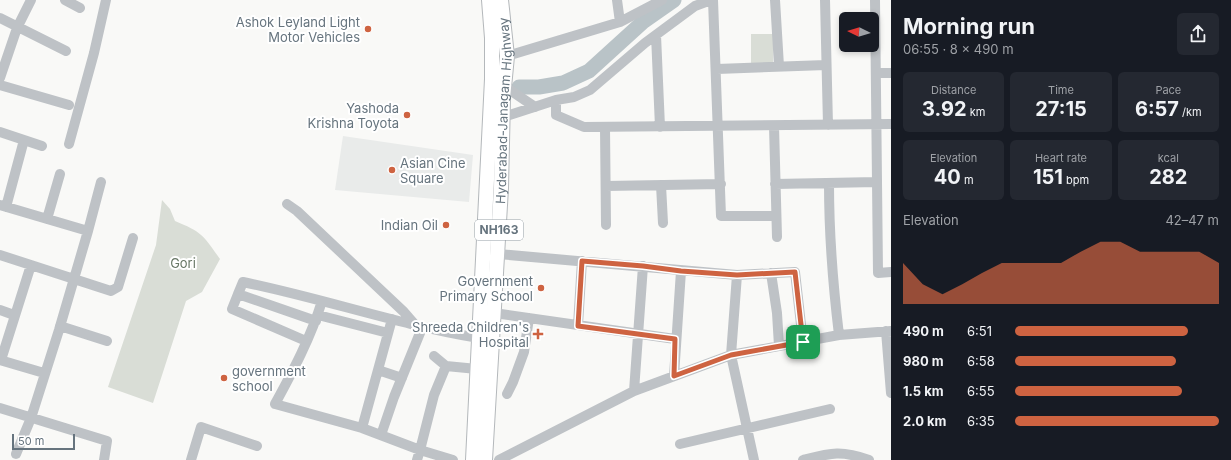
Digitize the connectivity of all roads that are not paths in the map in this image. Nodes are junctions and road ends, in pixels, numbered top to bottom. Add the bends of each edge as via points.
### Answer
1 (31, 0) edge
2 (65, 0) edge
3 (106, 0) edge
4 (488, 0) edge
5 (501, 0) edge
6 (618, 0) edge
7 (662, 0) edge
8 (712, 0) edge
9 (775, 0) edge
10 (825, 0) edge
11 (875, 0) edge
12 (80, 8) dead end
13 (0, 18) edge
14 (620, 22) junction
15 (17, 28) junction
16 (656, 35) junction
17 (66, 51) dead end
18 (507, 56) junction
19 (826, 65) junction
20 (779, 66) junction
21 (717, 69) junction
22 (876, 73) junction
23 (891, 73) edge
24 (0, 78) edge
25 (0, 85) edge
26 (504, 86) junction
27 (556, 100) junction
28 (69, 105) dead end
29 (535, 107) junction
30 (503, 118) junction
31 (877, 124) junction
32 (891, 124) edge
33 (828, 125) junction
34 (774, 126) junction
35 (660, 127) junction
36 (719, 127) junction
37 (605, 128) junction
38 (0, 132) edge
39 (24, 140) junction
40 (69, 144) dead end
41 (42, 146) dead end
42 (60, 174) dead end
43 (101, 182) dead end
44 (877, 182) junction
45 (720, 184) junction
46 (775, 184) junction
47 (829, 184) junction
48 (661, 185) junction
49 (606, 186) junction
50 (287, 204) dead end
51 (3, 206) edge
52 (776, 216) junction
53 (47, 219) junction
54 (663, 223) dead end
55 (606, 225) dead end
56 (88, 231) junction
57 (777, 237) dead end
58 (133, 238) dead end
59 (498, 254) junction
60 (0, 255) edge
61 (582, 261) junction
62 (32, 265) junction
63 (643, 266) junction
64 (681, 271) junction
65 (891, 272) edge
66 (771, 273) junction
67 (737, 275) junction
68 (74, 279) junction
69 (238, 294) junction
70 (322, 301) junction
71 (0, 310) edge
72 (494, 313) junction
73 (14, 315) junction
74 (523, 316) junction
75 (317, 318) junction
76 (392, 319) junction
77 (60, 326) junction
78 (578, 326) junction
79 (419, 327) junction
80 (889, 331) edge
81 (388, 333) junction
82 (638, 334) junction
83 (839, 335) junction
84 (479, 338) junction
85 (675, 339) junction
86 (107, 341) dead end
87 (306, 341) junction
88 (803, 342) junction
89 (779, 346) junction
90 (731, 355) junction
91 (434, 356) dead end
92 (0, 360) edge
93 (446, 366) junction
94 (477, 369) junction
95 (378, 370) junction
96 (44, 372) junction
97 (674, 376) junction
98 (402, 378) junction
99 (634, 391) junction
100 (891, 393) edge
101 (506, 394) dead end
102 (0, 408) edge
103 (830, 409) dead end
104 (31, 418) junction
105 (362, 428) junction
106 (747, 428) junction
107 (382, 435) junction
108 (680, 444) dead end
109 (257, 446) dead end
110 (16, 454) dead end
111 (418, 455) edge
112 (106, 460) edge
113 (191, 460) edge
114 (454, 460) edge
115 (473, 460) edge
116 (485, 460) edge
117 (499, 460) edge
118 (754, 460) edge
119 (803, 460) edge
120 (869, 460) edge

1 - 15 street
2 - 12 street
3 - 40 street
4 - 84 highway, Hyderabad-Janagam Highway / NH163 via 492,38 492,79
5 - 18 highway, Hyderabad-Janagam Highway / NH163
6 - 14 street
7 - 14 street
8 - 16 street via 695,6
8 - 21 street
9 - 20 street
10 - 19 street
11 - 22 street
13 - 15 street
14 - 18 street
15 - 17 street
15 - 24 street
16 - 27 street via 590,90 574,97
16 - 35 street
18 - 26 highway, Hyderabad-Janagam Highway / NH163
19 - 20 street
19 - 33 street
20 - 21 street
21 - 36 street
22 - 23 street
22 - 31 street
25 - 28 street
26 - 29 street
26 - 30 highway, Hyderabad-Janagam Highway / NH163
27 - 29 street
27 - 37 street via 556,115 581,126
29 - 30 street
30 - 59 highway, Hyderabad-Janagam Highway / NH163
31 - 32 street
31 - 33 street
31 - 44 street
33 - 34 street
34 - 36 street
34 - 46 street
35 - 36 street
35 - 37 street
36 - 45 street
37 - 49 street
38 - 39 street
39 - 41 street
39 - 51 street
42 - 53 street
43 - 56 street
44 - 47 street
44 - 65 street via 878,273
45 - 48 street
45 - 52 street via 721,216
46 - 47 street
46 - 52 street
47 - 83 street via 830,249
48 - 49 street
48 - 54 street
49 - 55 street
50 - 79 street
51 - 53 street
52 - 57 street
53 - 56 street
56 - 68 street
58 - 68 street via 115,290
59 - 61 street via 530,259
59 - 72 highway, Hyderabad-Janagam Highway / NH163
60 - 62 street
61 - 63 street
61 - 78 street
62 - 68 street
62 - 73 street
63 - 64 street
63 - 82 street
64 - 67 street
64 - 85 street
66 - 67 street
66 - 88 street via 795,272
66 - 89 street
67 - 90 street
68 - 77 street
69 - 70 street via 243,282
69 - 75 street
69 - 87 street via 232,309
70 - 75 street
70 - 76 street
71 - 73 street
72 - 74 street
72 - 116 highway, Hyderabad-Janagam Highway / NH163
73 - 92 street
74 - 78 street
74 - 101 street via 524,352
75 - 81 street
75 - 87 street
76 - 79 street
76 - 81 street
77 - 86 street
77 - 96 street
78 - 82 street
79 - 84 street
79 - 98 street
80 - 83 street
80 - 100 street
81 - 95 street
82 - 85 street
82 - 99 street
83 - 88 street
84 - 94 highway, Hyderabad-Janagam Highway / NH163
85 - 97 street
87 - 105 street via 275,404
88 - 89 street
89 - 90 street
90 - 97 street
90 - 106 street
91 - 93 street
92 - 96 street
93 - 94 street
93 - 111 street via 434,395
94 - 115 highway, Hyderabad-Janagam Highway / NH163
95 - 98 street
95 - 105 street
96 - 104 street
97 - 99 street
98 - 107 street
99 - 117 street
102 - 104 street
103 - 106 street
104 - 110 street
104 - 112 street via 108,441
105 - 107 street
106 - 108 street
106 - 118 street
107 - 111 street
109 - 113 street via 201,426
111 - 114 street
119 - 120 street via 834,453 852,454

